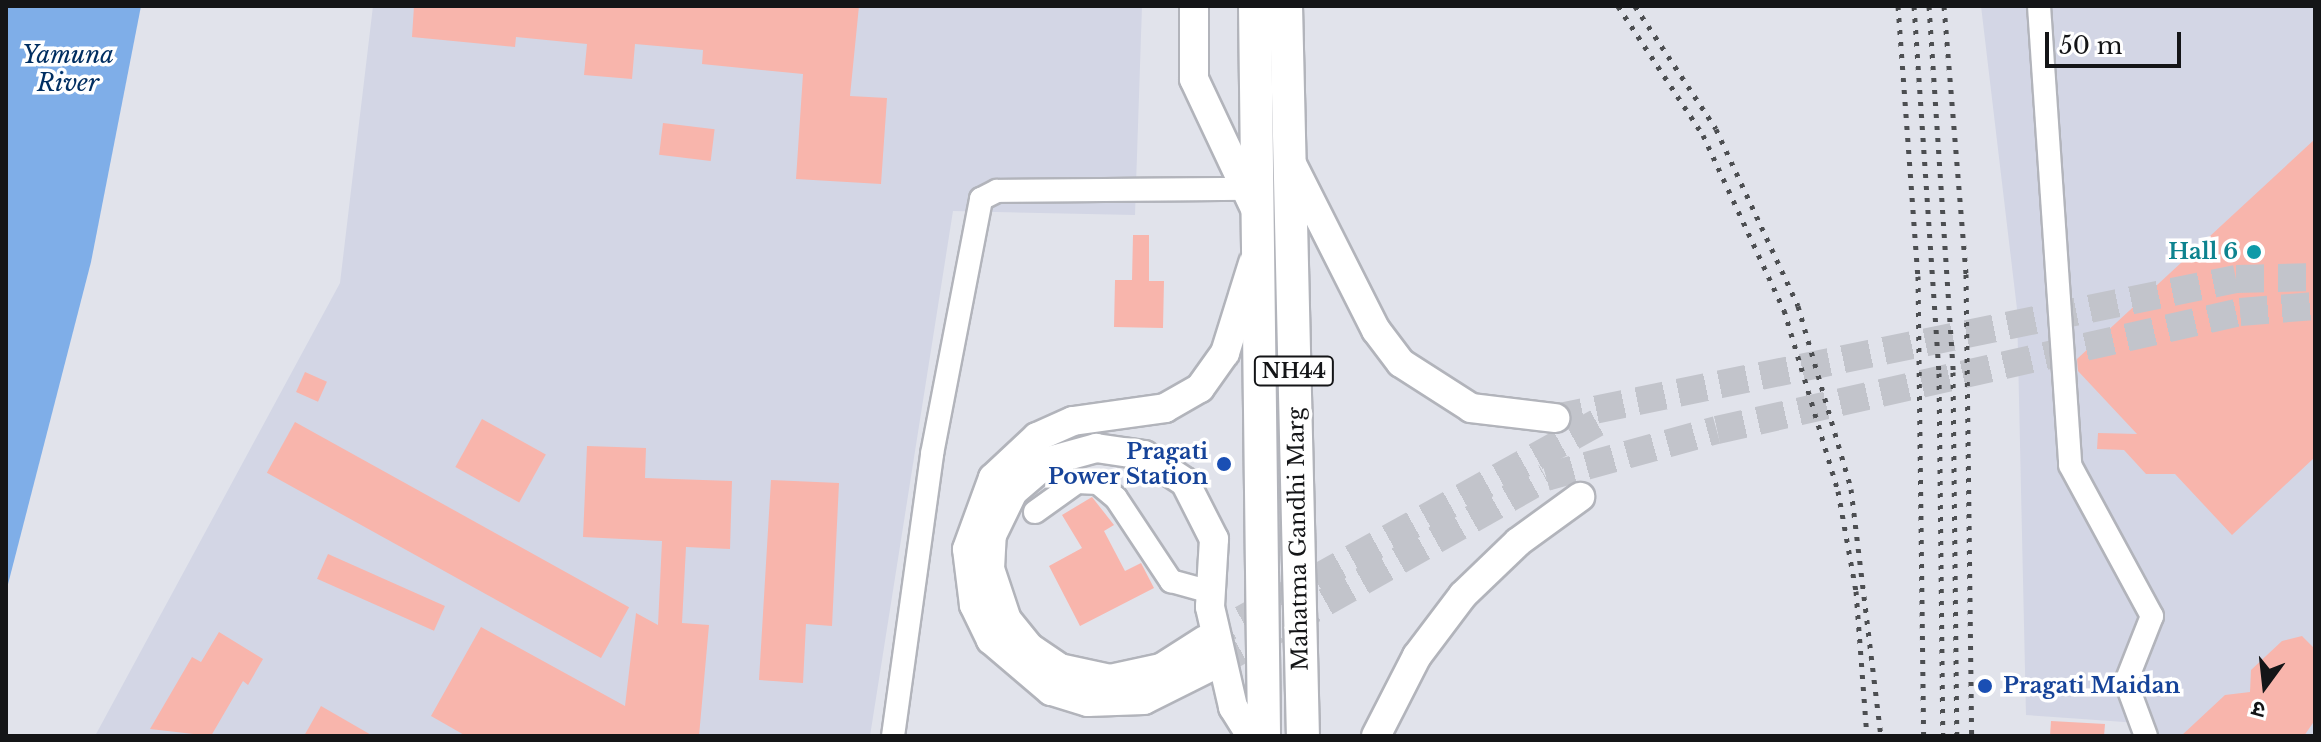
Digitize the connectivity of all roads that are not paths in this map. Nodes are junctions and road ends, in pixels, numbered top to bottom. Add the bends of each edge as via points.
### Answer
1 (1194, 6) edge
2 (1255, 6) edge
3 (1286, 6) edge
4 (2039, 6) edge
5 (1290, 160) junction
6 (1252, 217) junction
7 (1555, 418) tunnel mouth
8 (1580, 497) dead end
9 (1035, 512) dead end
10 (1211, 592) junction
11 (2143, 730) edge
12 (893, 736) edge
13 (1251, 736) edge
14 (1264, 736) edge
15 (1303, 736) edge
16 (1376, 736) edge

1 - 6 main road via 1194,79
2 - 6 highway, Mahatma Gandhi Marg
3 - 5 highway, Mahatma Gandhi Marg / NH44
4 - 11 lane via 2070,465 2152,616 2126,682
5 - 7 main road via 1363,306 1401,363 1471,408
5 - 15 highway, Mahatma Gandhi Marg / NH44
6 - 10 main road via 1211,378 1165,408 1073,421 1020,449 983,495 967,549 974,605 991,640 1051,691 1088,702 1144,700 1210,652 1128,678 1093,677 1052,663 1017,635 999,604 990,551 997,520 1023,480 1064,454 1112,448 1144,455 1179,477 1204,509 1214,539
6 - 12 lane via 997,191 981,199 932,454
6 - 14 highway, Mahatma Gandhi Marg / NH44
8 - 16 main road via 1463,595 1417,656
9 - 10 lane via 1077,482 1098,483 1116,498 1171,581
10 - 13 main road via 1233,707

